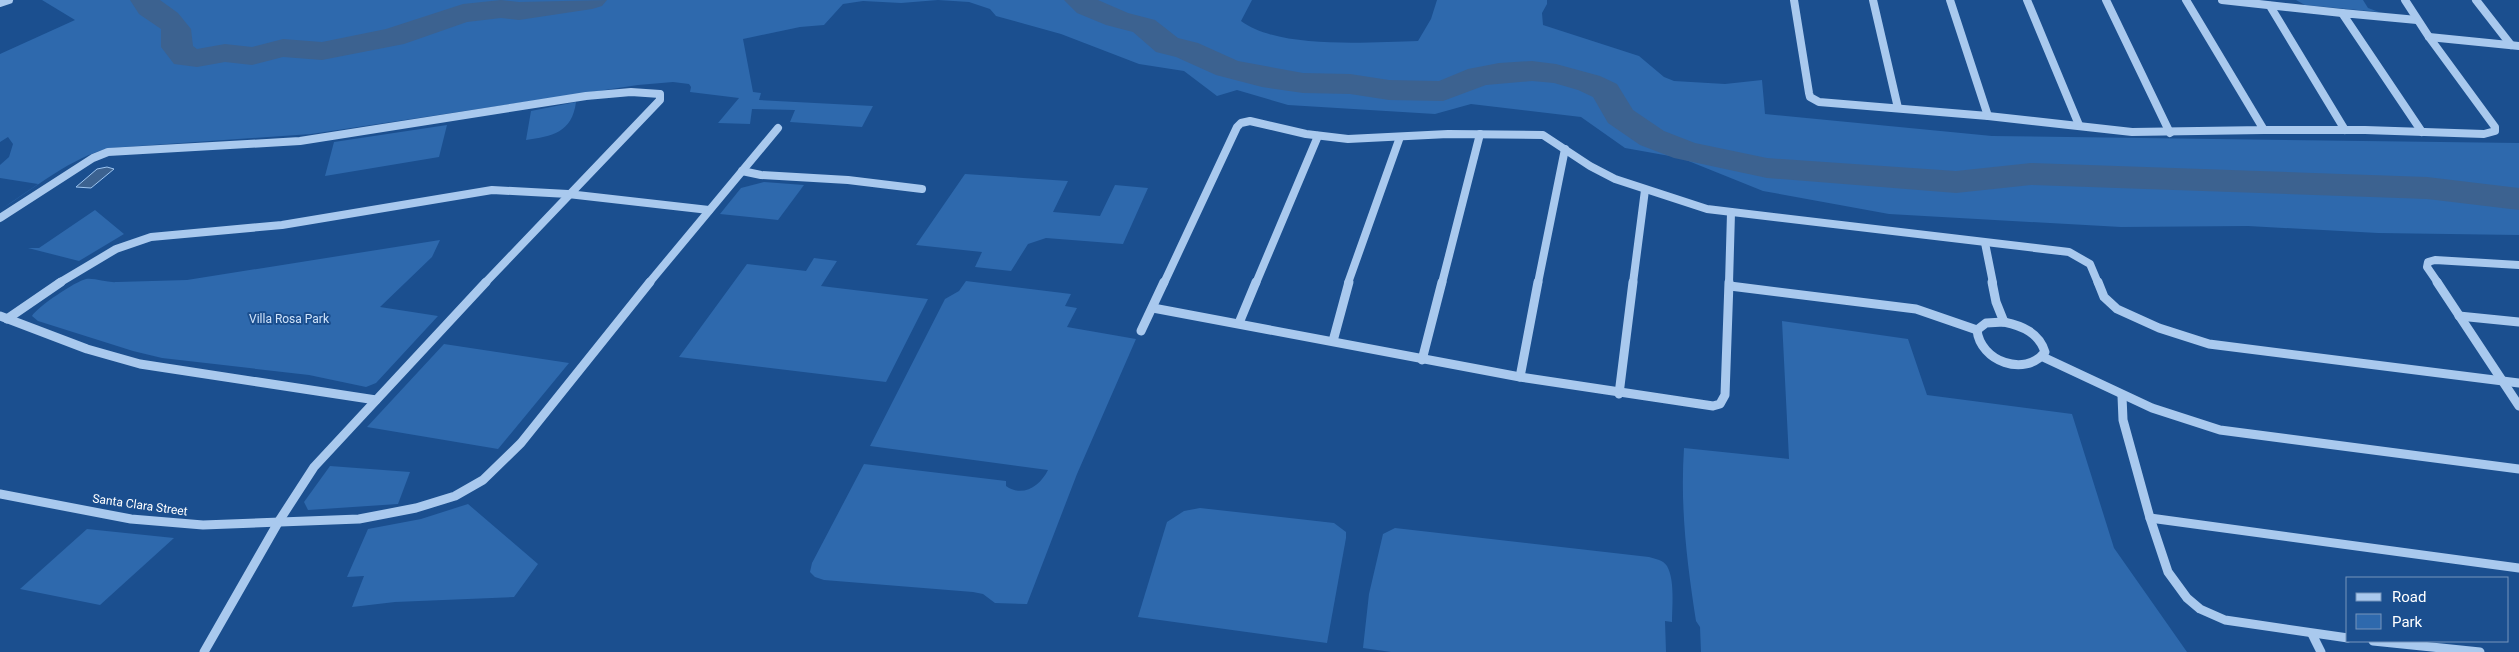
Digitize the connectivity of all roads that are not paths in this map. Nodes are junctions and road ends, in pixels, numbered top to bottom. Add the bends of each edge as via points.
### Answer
1 (8, 0) edge
2 (1794, 0) edge
3 (1873, 0) edge
4 (1950, 0) edge
5 (2027, 0) edge
6 (2106, 0) edge
7 (2186, 0) edge
8 (2222, 0) edge
9 (2405, 0) edge
10 (2476, 0) edge
11 (0, 3) edge
12 (2270, 6) junction
13 (2342, 13) junction
14 (2418, 20) junction
15 (2429, 37) junction
16 (2511, 45) junction
17 (2519, 46) edge
18 (1898, 108) junction
19 (1988, 116) junction
20 (2079, 125) junction
21 (778, 128) dead end
22 (2264, 130) junction
23 (2345, 130) junction
24 (2422, 132) junction
25 (2170, 133) junction
26 (1480, 134) junction
27 (1318, 136) junction
28 (1400, 137) junction
29 (1565, 149) junction
30 (742, 171) junction
31 (922, 189) dead end
32 (1645, 190) junction
33 (568, 194) junction
34 (709, 210) junction
35 (1731, 213) junction
36 (0, 218) edge
37 (1985, 243) junction
38 (2519, 265) edge
39 (1730, 286) junction
40 (1153, 308) junction
41 (2459, 316) junction
42 (4, 317) edge
43 (2004, 322) junction
44 (2519, 322) edge
45 (1239, 323) junction
46 (1977, 330) junction
47 (1141, 331) dead end
48 (1333, 342) junction
49 (2043, 357) junction
50 (1422, 360) junction
51 (1520, 377) junction
52 (2502, 381) junction
53 (2519, 383) edge
54 (1619, 394) junction
55 (2122, 396) junction
56 (376, 400) junction
57 (2519, 406) edge
58 (2519, 469) edge
59 (0, 494) edge
60 (2150, 518) junction
61 (279, 521) junction
62 (2519, 568) edge
63 (2312, 634) junction
64 (2346, 638) edge
65 (2383, 642) edge
66 (204, 652) edge
67 (2321, 652) edge
68 (2480, 652) edge

1 - 11 street
2 - 18 street via 1810,97 1824,102
3 - 18 street
4 - 19 street
5 - 20 street
6 - 25 street
7 - 22 street
8 - 12 street
9 - 14 street
10 - 16 street
12 - 13 street
12 - 23 street
13 - 14 street
13 - 24 street
14 - 15 street
15 - 16 street
15 - 24 street via 2495,131 2484,134
16 - 17 street
18 - 19 street
19 - 20 street
20 - 25 street
21 - 30 street, Santa Clara Street
22 - 23 street
22 - 25 street
23 - 24 street
26 - 28 street
26 - 29 street via 1543,135
26 - 50 street
27 - 28 street via 1348,139
27 - 40 street via 1256,122 1243,121 1235,127
27 - 45 street
28 - 48 street via 1349,281
29 - 32 street via 1590,166
29 - 51 street via 1554,190
30 - 31 street
30 - 34 street, Santa Clara Street
32 - 35 street
32 - 54 street
33 - 34 street
33 - 36 street via 660,100 660,94 631,92 586,96 300,141 113,151 98,155
33 - 42 street via 492,190 282,225 137,239 114,249
33 - 56 street
34 - 61 street, Santa Clara Street via 533,429 483,480 436,503 386,514
35 - 37 street
35 - 39 street
37 - 43 street via 1996,302
37 - 52 street via 2059,250 2077,256 2090,264 2104,297 2117,309 2209,344
38 - 41 street via 2428,262 2427,267
39 - 46 street via 1916,309
39 - 54 street via 1725,395 1720,404 1704,406
40 - 45 street
40 - 47 street
41 - 44 street
41 - 52 street
42 - 56 street via 70,343 138,364
43 - 46 street via 1986,323
43 - 49 street via 2024,327 2040,339 2045,352
45 - 48 street
46 - 49 street via 1979,344 1994,358 2028,364
48 - 50 street
49 - 55 street
50 - 51 street
51 - 54 street
52 - 53 street
52 - 57 street
55 - 58 street via 2220,430
55 - 60 street via 2123,420
56 - 61 street via 314,466
59 - 61 street, Santa Clara Street via 178,524
60 - 62 street
60 - 63 street via 2168,572 2187,598 2200,609 2238,624
61 - 66 street
63 - 64 street
63 - 67 street
65 - 68 street

